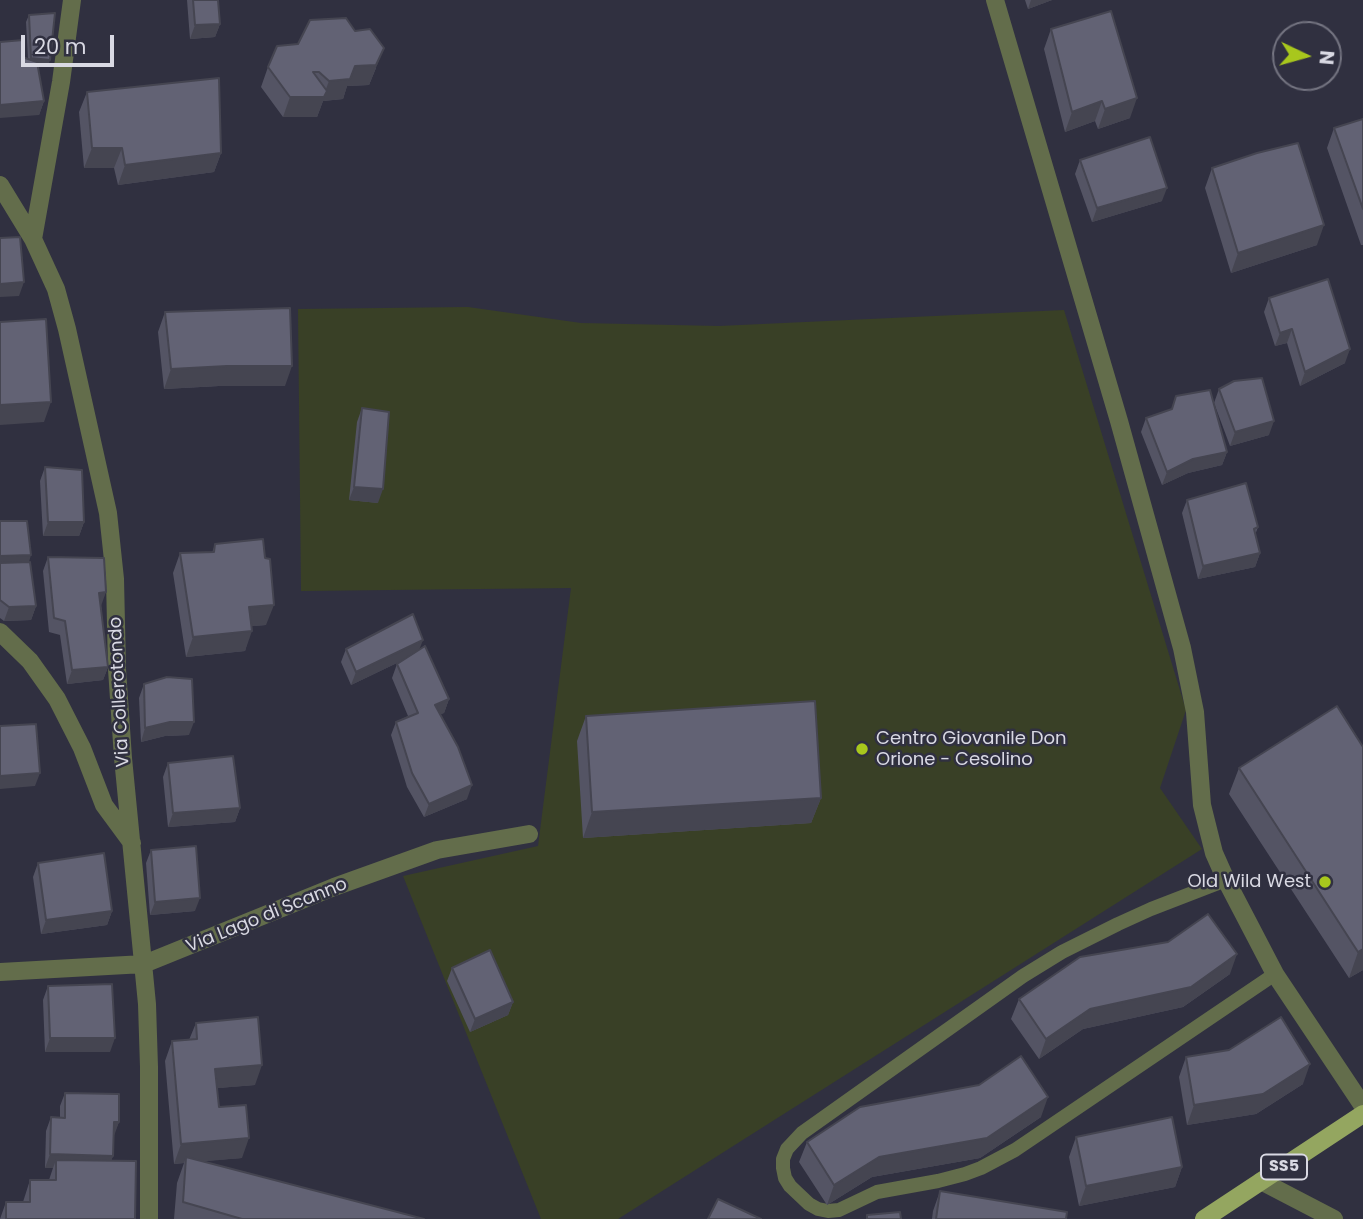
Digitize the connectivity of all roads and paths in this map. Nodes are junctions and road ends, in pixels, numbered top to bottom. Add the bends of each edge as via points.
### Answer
1 (72, 0) edge
2 (995, 0) edge
3 (0, 185) edge
4 (33, 239) junction
5 (0, 632) edge
6 (529, 834) dead end
7 (132, 844) junction
8 (1226, 880) junction
9 (144, 964) junction
10 (0, 972) edge
11 (1275, 974) junction
12 (1363, 1106) edge
13 (1363, 1114) edge
14 (1261, 1181) junction
15 (149, 1219) edge
16 (1204, 1219) edge
17 (1334, 1219) edge

1 - 4 street
2 - 8 street via 1182,649 1195,712 1202,805
3 - 4 street, Via Collerotondo
4 - 7 street, Via Collerotondo via 61,308 108,513
5 - 7 street via 30,661 57,699 104,805
6 - 9 street, Via Lago di Scanno via 436,850
7 - 9 street, Via Collerotondo
8 - 11 street
8 - 11 lane via 1118,924 1023,976 802,1133 783,1159 785,1178 809,1204 828,1211 877,1192 981,1168 1015,1150
9 - 10 street, Via Lago di Scanno
9 - 15 street, Via Collerotondo via 149,1029
11 - 12 street
13 - 14 main road, SS5
14 - 16 main road, SS5
14 - 17 street

